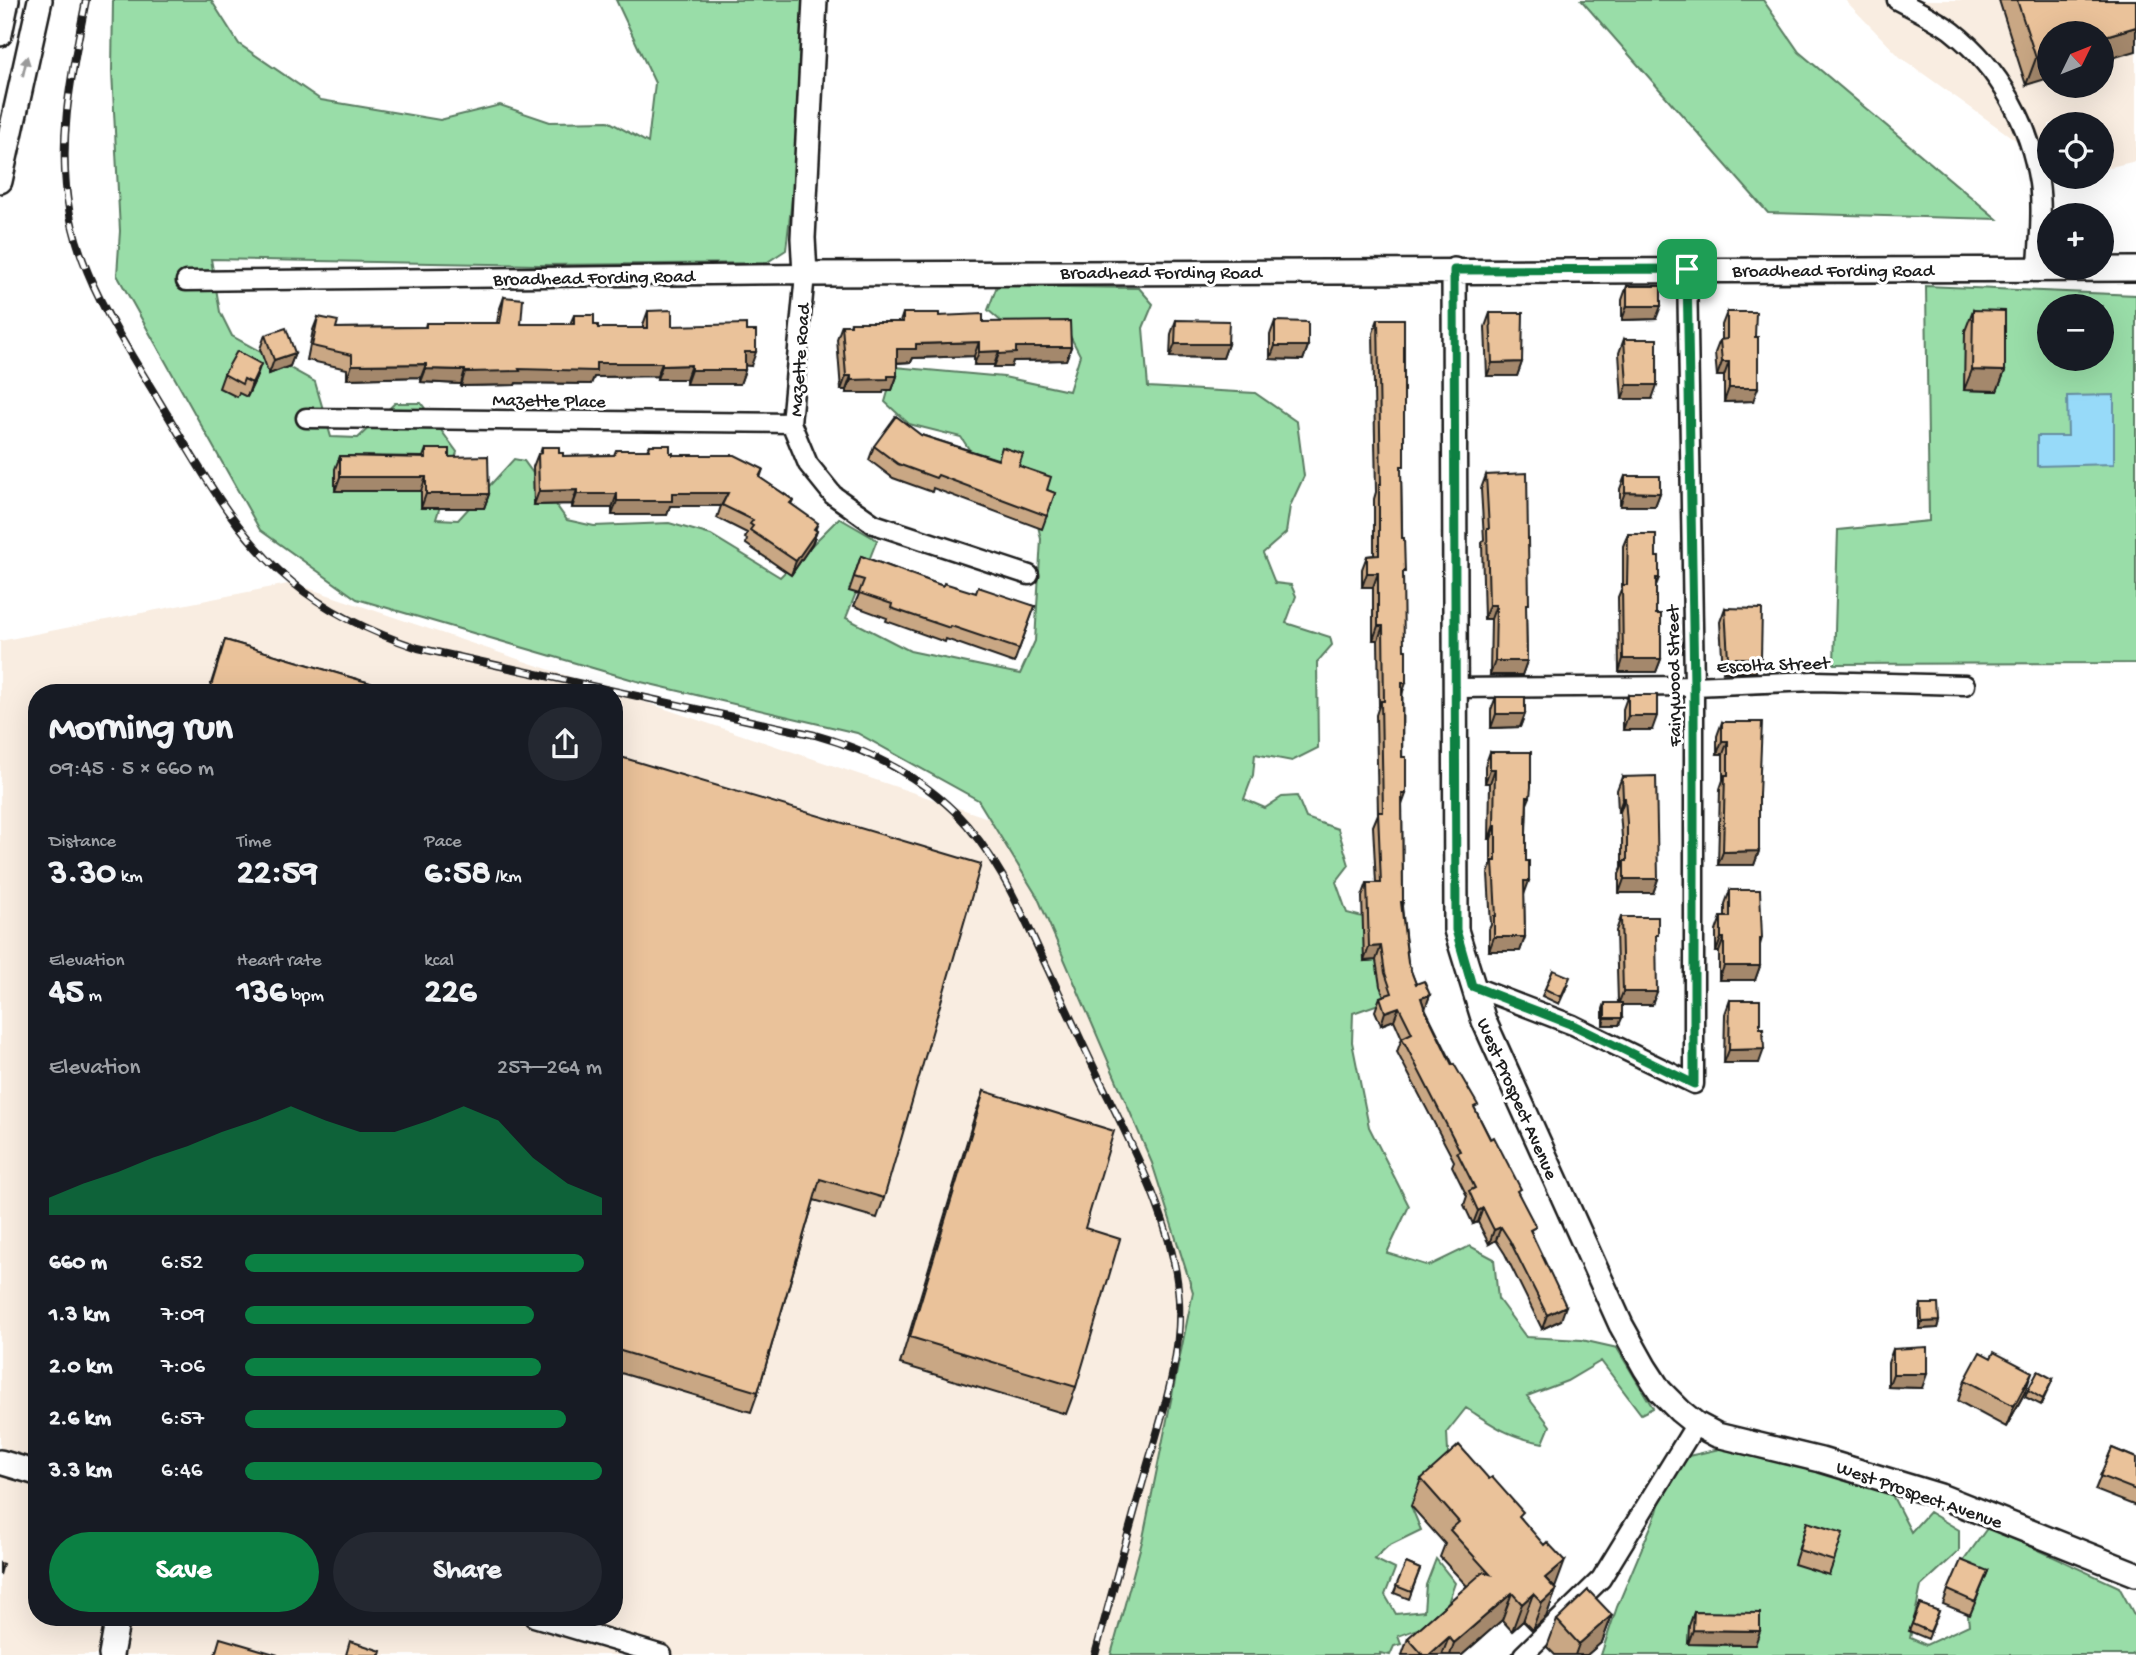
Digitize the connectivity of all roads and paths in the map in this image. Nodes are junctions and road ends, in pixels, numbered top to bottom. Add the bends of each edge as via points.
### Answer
1 (8, 0) edge
2 (40, 0) edge
3 (815, 0) edge
4 (1898, 0) edge
5 (0, 34) edge
6 (0, 181) edge
7 (2039, 203) edge
8 (2037, 268) edge
9 (1687, 269) junction
10 (2114, 269) edge
11 (2136, 269) edge
12 (1454, 270) junction
13 (804, 274) junction
14 (186, 281) dead end
15 (306, 418) dead end
16 (791, 423) junction
17 (1029, 576) dead end
18 (1965, 685) dead end
19 (1694, 686) junction
20 (1456, 688) junction
21 (1472, 986) junction
22 (1696, 1424) junction
23 (0, 1462) edge
24 (28, 1470) edge
25 (2136, 1574) edge
26 (116, 1626) edge
27 (564, 1626) edge
28 (111, 1655) edge
29 (662, 1655) edge
30 (1523, 1655) edge

1 - 5 street
6 -> 2 street
3 - 13 street, Mazette Road
4 - 7 street via 1951,30 1989,66 2013,104 2032,152
8 - 9 street, Broadhead Fording Road
9 - 12 street, Broadhead Fording Road
9 - 19 street, Fairywood Street
10 - 11 street, Broadhead Fording Road
12 - 13 street, Broadhead Fording Road
12 - 20 street, West Prospect Avenue
13 - 14 street, Broadhead Fording Road
13 - 16 street, Mazette Road
15 - 16 street, Mazette Place
16 - 17 street, Mazette Road via 808,464 833,495 874,524
18 - 19 street, Escolta Street via 1815,681
19 - 20 street, Escolta Street
19 - 21 street, Fairywood Street via 1694,1084 1573,1025
20 - 21 street, West Prospect Avenue via 1456,930
21 - 22 street, West Prospect Avenue via 1621,1325 1660,1391
22 - 25 street, West Prospect Avenue via 1717,1435 1940,1496
22 - 30 street via 1601,1579
23 - 24 street
26 - 28 street
27 - 29 street

